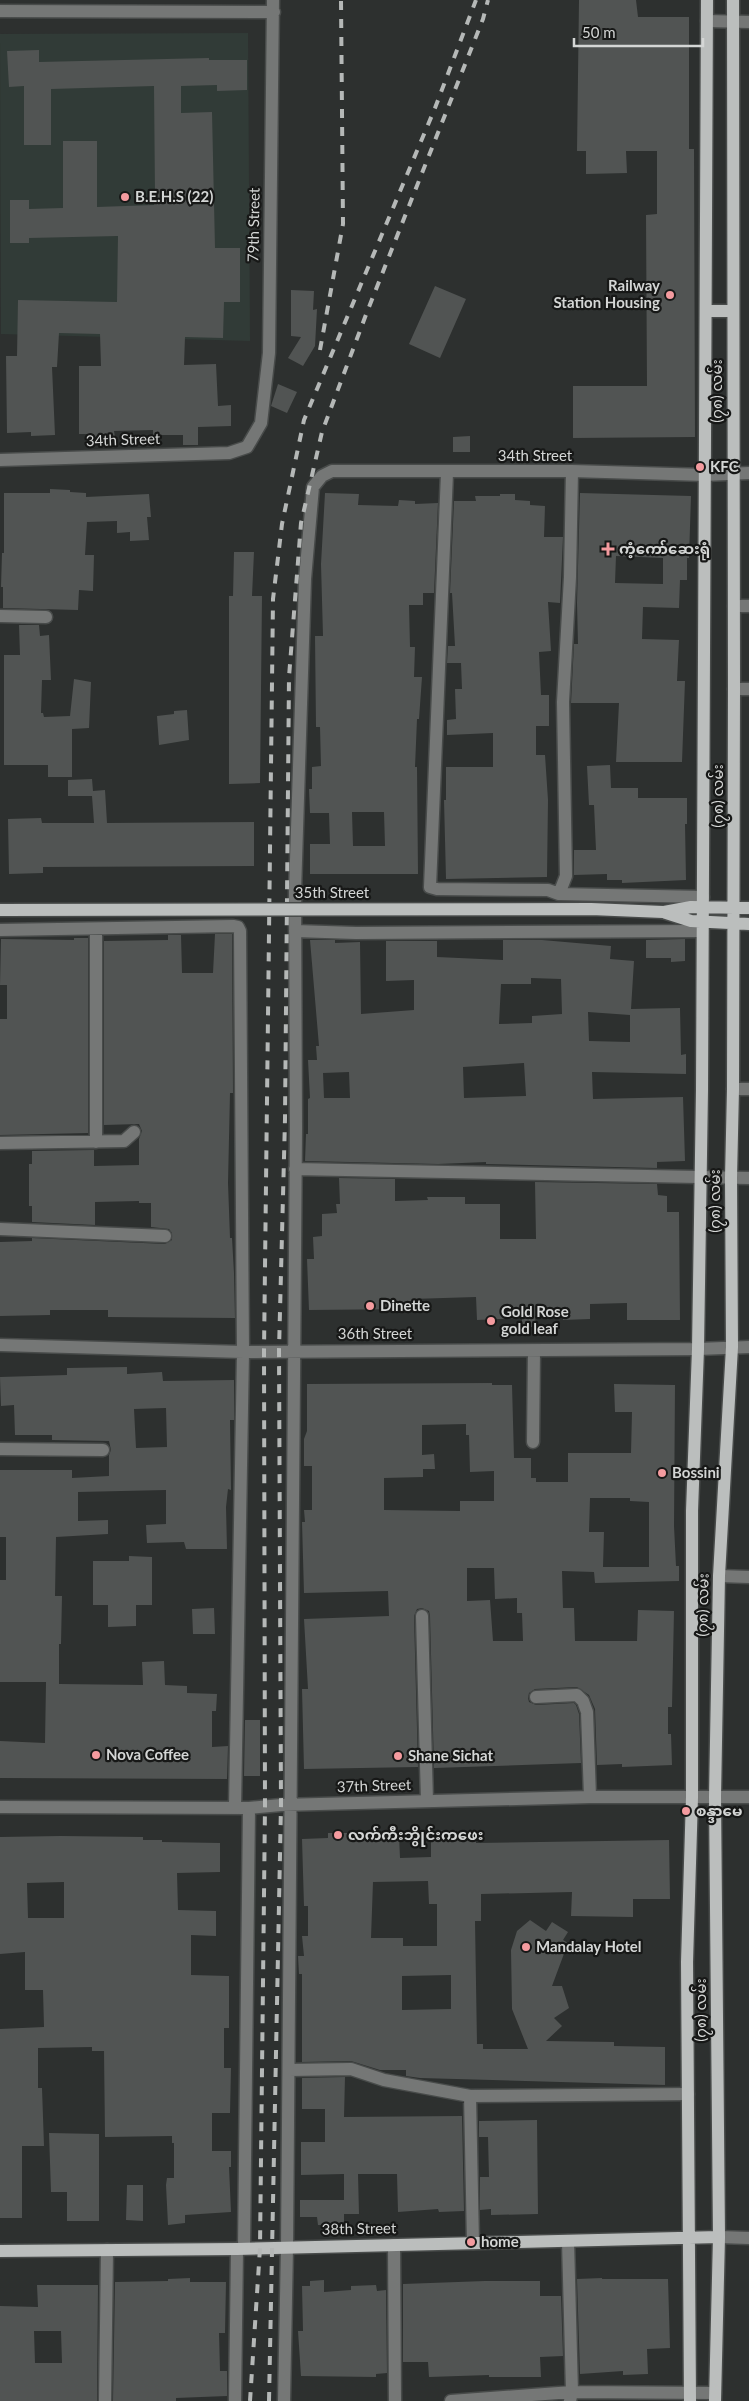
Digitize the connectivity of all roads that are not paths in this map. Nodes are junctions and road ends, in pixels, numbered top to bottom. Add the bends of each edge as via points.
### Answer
1 (707, 0) edge
2 (733, 0) edge
3 (273, 6) edge
4 (0, 11) edge
5 (707, 21) junction
6 (732, 21) junction
7 (749, 22) edge
8 (706, 312) junction
9 (733, 312) junction
10 (247, 447) joint
11 (0, 460) edge
12 (572, 471) junction
13 (447, 473) junction
14 (734, 473) junction
15 (749, 473) edge
16 (705, 475) junction
17 (734, 606) junction
18 (749, 606) edge
19 (0, 616) edge
20 (46, 617) dead end
21 (734, 689) junction
22 (749, 689) edge
23 (559, 894) junction
24 (702, 902) junction
25 (734, 908) junction
26 (749, 908) edge
27 (0, 910) edge
28 (663, 912) junction
29 (733, 924) junction
30 (749, 924) edge
31 (701, 926) junction
32 (0, 930) edge
33 (96, 930) junction
34 (295, 931) junction
35 (733, 1088) junction
36 (749, 1089) edge
37 (134, 1132) dead end
38 (96, 1142) junction
39 (0, 1143) edge
40 (295, 1169) junction
41 (701, 1177) junction
42 (731, 1178) junction
43 (749, 1178) edge
44 (0, 1230) edge
45 (165, 1236) dead end
46 (0, 1345) edge
47 (732, 1347) junction
48 (749, 1347) edge
49 (698, 1349) junction
50 (293, 1350) junction
51 (534, 1351) junction
52 (243, 1352) junction
53 (533, 1442) dead end
54 (0, 1449) edge
55 (103, 1450) dead end
56 (719, 1576) junction
57 (749, 1577) edge
58 (422, 1616) dead end
59 (536, 1697) dead end
60 (590, 1797) junction
61 (692, 1797) junction
62 (715, 1797) junction
63 (749, 1797) edge
64 (427, 1801) junction
65 (290, 1805) junction
66 (235, 1807) junction
67 (0, 1808) edge
68 (250, 1808) junction
69 (289, 2070) junction
70 (688, 2094) junction
71 (470, 2096) junction
72 (718, 2237) junction
73 (749, 2238) edge
74 (689, 2239) junction
75 (568, 2241) junction
76 (473, 2243) junction
77 (394, 2245) junction
78 (288, 2247) junction
79 (240, 2249) junction
80 (107, 2250) junction
81 (0, 2251) edge
82 (571, 2396) edge
83 (690, 2397) edge
84 (715, 2397) edge
85 (105, 2401) edge
86 (235, 2401) edge
87 (284, 2401) edge
88 (395, 2401) edge
89 (451, 2401) edge

1 - 5 main road, (၇၈) လမ်း
2 - 6 main road, (၇၈) လမ်း
3 - 4 street
3 - 10 street, 79th Street via 269,353 261,423
5 - 6 street
5 - 8 main road, (၇၈) လမ်း
6 - 7 street
6 - 9 main road, (၇၈) လမ်း
8 - 9 main road
8 - 16 main road, (၇၈) လမ်း
9 - 14 main road, (၇၈) လမ်း
10 - 11 street, 34th Street via 229,453
12 - 13 street, 34th Street
12 - 16 street, 34th Street
12 - 23 street via 563,702 566,876
13 - 23 street via 430,887 548,890
13 - 34 street, 34th Street via 332,471 322,476 314,487 305,579
14 - 15 street, 34th Street
14 - 16 street, 34th Street
14 - 17 main road, (၇၈) လမ်း
16 - 24 main road, (၇၈) လမ်း
17 - 18 street
17 - 21 main road, (၇၈) လမ်း
19 - 20 street
21 - 22 street
21 - 25 main road, (၇၈) လမ်း
23 - 24 street
24 - 25 main road, 35th Street
24 - 28 main road, 35th Street
24 - 31 main road, (၇၈) လမ်း
25 - 26 main road, 35th Street
25 - 29 main road, (၇၈) လမ်း
27 - 28 main road, 35th Street, bridge via 591,909
28 - 31 main road, 35th Street
29 - 30 main road, 35th Street
29 - 31 main road, 35th Street
29 - 35 main road, (၇၈) လမ်း
31 - 34 street via 356,933
31 - 41 main road, (၇၈) လမ်း
32 - 33 street
33 - 38 street
33 - 52 street via 233,926 240,931
34 - 40 street
35 - 36 street
35 - 42 main road, (၇၈) လမ်း
37 - 38 street via 124,1141
38 - 39 street
40 - 41 street
40 - 50 street
41 - 42 street
41 - 49 main road, (၇၈) လမ်း
42 - 43 street
42 - 47 main road, (၇၈) လမ်း
44 - 45 street
46 - 52 street, 36th Street
47 - 48 street, 36th Street
47 - 49 street, 36th Street
47 - 56 main road, (၇၈) လမ်း
49 - 51 street, 36th Street
49 - 61 main road, (၇၈) လမ်း via 692,1511
50 - 51 street, 36th Street
50 - 52 street, 36th Street
50 - 65 street
51 - 53 street
52 - 66 street
54 - 55 street
56 - 57 street
56 - 62 main road, (၇၈) လမ်း
58 - 64 street
59 - 60 street via 577,1695 583,1701 587,1712
60 - 61 street, 37th Street
60 - 64 street, 37th Street
61 - 62 street, 37th Street
61 - 70 main road, (၇၈) လမ်း via 687,1962
62 - 63 street, 37th Street
62 - 72 main road, (၇၈) လမ်း
64 - 65 street, 37th Street
65 - 68 street, 37th Street
65 - 69 street
66 - 67 street, 37th Street
66 - 68 street, 37th Street
68 - 79 street
69 - 71 street via 352,2069 384,2080
69 - 78 street
70 - 71 street
70 - 74 main road, (၇၈) လမ်း
71 - 76 street
72 - 73 street
72 - 74 main road, 38th Street
72 - 84 main road, (၇၈) လမ်း
74 - 75 main road, 38th Street
74 - 83 main road, (၇၈) လမ်း
75 - 76 main road, 38th Street
75 - 82 street
76 - 77 main road, 38th Street
77 - 78 main road, 38th Street
77 - 88 street
78 - 79 main road, 38th Street
78 - 87 street
79 - 80 main road, 38th Street
79 - 86 street
80 - 81 main road, 38th Street
80 - 85 street
82 - 83 street
82 - 89 street
83 - 84 street

